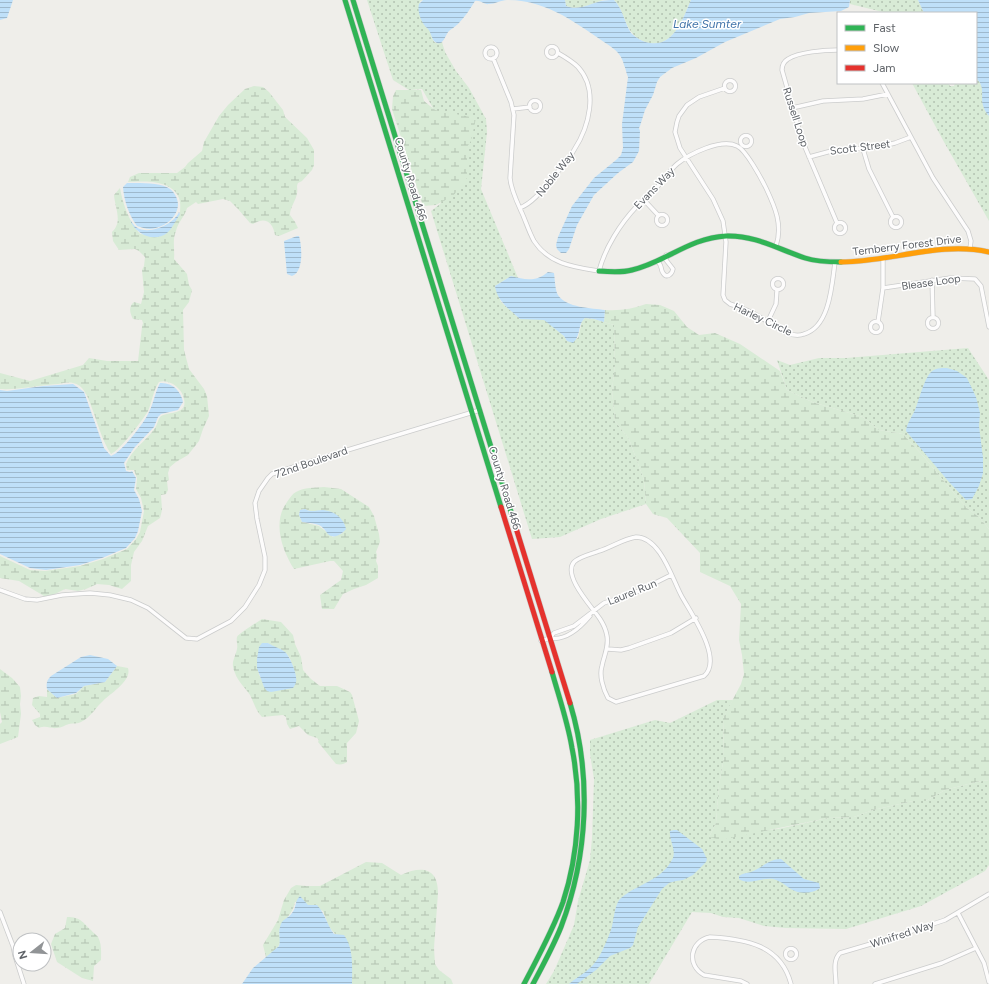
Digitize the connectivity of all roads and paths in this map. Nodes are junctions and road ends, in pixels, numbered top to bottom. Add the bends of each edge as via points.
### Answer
1 (345, 0) edge
2 (353, 0) edge
3 (837, 50) edge
4 (558, 53) dead end
5 (494, 58) dead end
6 (883, 84) edge
7 (725, 88) dead end
8 (888, 94) junction
9 (530, 107) dead end
10 (792, 108) junction
11 (513, 109) junction
12 (910, 137) junction
13 (863, 149) junction
14 (809, 157) junction
15 (686, 158) junction
16 (644, 200) junction
17 (520, 208) junction
18 (658, 215) dead end
19 (893, 217) dead end
20 (837, 223) dead end
21 (726, 237) junction
22 (776, 246) junction
23 (970, 248) junction
24 (989, 252) edge
25 (666, 256) junction
26 (883, 259) junction
27 (657, 261) junction
28 (834, 262) junction
29 (599, 271) junction
30 (932, 280) junction
31 (883, 288) junction
32 (777, 290) dead end
33 (987, 303) edge
34 (933, 317) dead end
35 (768, 321) junction
36 (878, 322) dead end
37 (989, 327) edge
38 (480, 410) junction
39 (472, 412) junction
40 (672, 575) junction
41 (0, 590) edge
42 (594, 611) junction
43 (696, 618) junction
44 (550, 638) junction
45 (541, 641) junction
46 (608, 649) junction
47 (577, 783) junction
48 (585, 792) junction
49 (989, 894) edge
50 (0, 912) edge
51 (958, 913) junction
52 (976, 948) junction
53 (786, 957) dead end
54 (781, 961) junction
55 (989, 982) edge
56 (24, 984) edge
57 (524, 984) edge
58 (533, 984) edge
59 (747, 984) edge
60 (792, 984) edge
61 (836, 984) edge
62 (875, 984) edge

1 - 39 main road, County Road 466
2 - 38 main road, County Road 466
3 - 10 street, Russell Loop via 804,54 788,59 784,63 782,72
4 - 17 street, Noble Way via 573,62 586,78 590,95 587,119 571,155 531,202
5 - 11 street, Ternberry Forest Drive
6 - 8 street
7 - 15 street, Harley Circle via 694,99 681,112 676,132 678,143
8 - 10 street via 863,99 824,101
8 - 12 street
9 - 11 street
10 - 14 street, Russell Loop
11 - 17 street, Ternberry Forest Drive via 510,178
12 - 13 street, Scott Street
12 - 23 street via 935,183 968,231
13 - 14 street, Scott Street via 835,150
13 - 19 street via 869,169
14 - 20 street, Russell Loop
15 - 16 street, Evans Way via 677,164
15 - 21 street, Harley Circle via 719,210
15 - 22 street, Evans Way via 716,146 730,144 741,147 760,177 776,212 780,228
16 - 18 street
16 - 29 street, Evans Way via 614,236
17 - 29 street, Ternberry Forest Drive via 531,235 543,251 563,264
21 - 22 main road, Ternberry Forest Drive via 752,239
21 - 25 main road, Ternberry Forest Drive via 699,240
21 - 35 street, Harley Circle via 723,292 725,300
22 - 28 main road, Ternberry Forest Drive via 806,258
23 - 24 main road, Ternberry Forest Drive
23 - 26 main road, Ternberry Forest Drive via 945,248
25 - 27 main road, Ternberry Forest Drive
25 - 27 street via 673,269 671,274 664,274
26 - 28 main road, Ternberry Forest Drive
26 - 31 street
27 - 29 main road, Ternberry Forest Drive via 628,271
28 - 35 street, Harley Circle via 830,294 816,328 805,334 794,335 782,331
30 - 31 street, Blease Loop
30 - 33 street, Blease Loop via 957,277 975,279 981,286
30 - 34 street
31 - 36 street
32 - 35 street via 776,304
33 - 37 street, Blease Loop
38 - 39 street, 72nd Boulevard
38 - 44 main road, County Road 466
39 - 41 street, 72nd Boulevard via 272,474 259,491 255,503 266,570 245,607 231,621 197,639 186,638 148,608 117,596 90,593 37,600 25,599
39 - 45 main road, County Road 466
40 - 42 street, Laurel Run via 639,591 604,603
40 - 42 street via 655,547 644,537 628,538 578,560 573,564 571,574 576,586
40 - 43 street
42 - 44 street, Laurel Run via 576,631 556,639
42 - 46 street via 606,630
43 - 46 street via 671,633 629,648
43 - 46 street via 709,654 710,667 704,676 616,702 608,698 601,676
44 - 45 street, Laurel Run
44 - 48 main road, County Road 466 via 579,737
45 - 47 main road, County Road 466 via 563,709
47 - 48 main road via 583,786
47 - 57 main road, County Road 466 via 577,818 569,879 554,925
48 - 58 main road, County Road 466 via 582,846 574,889 561,928
49 - 51 street, Winifred Way
50 - 56 street
51 - 52 street
51 - 61 street, Winifred Way via 928,927 840,953 835,963
52 - 55 street via 984,963
52 - 62 street via 942,963
53 - 54 street
54 - 59 street via 765,948 752,943 710,937 698,943 693,951 692,960 700,973
54 - 60 street

